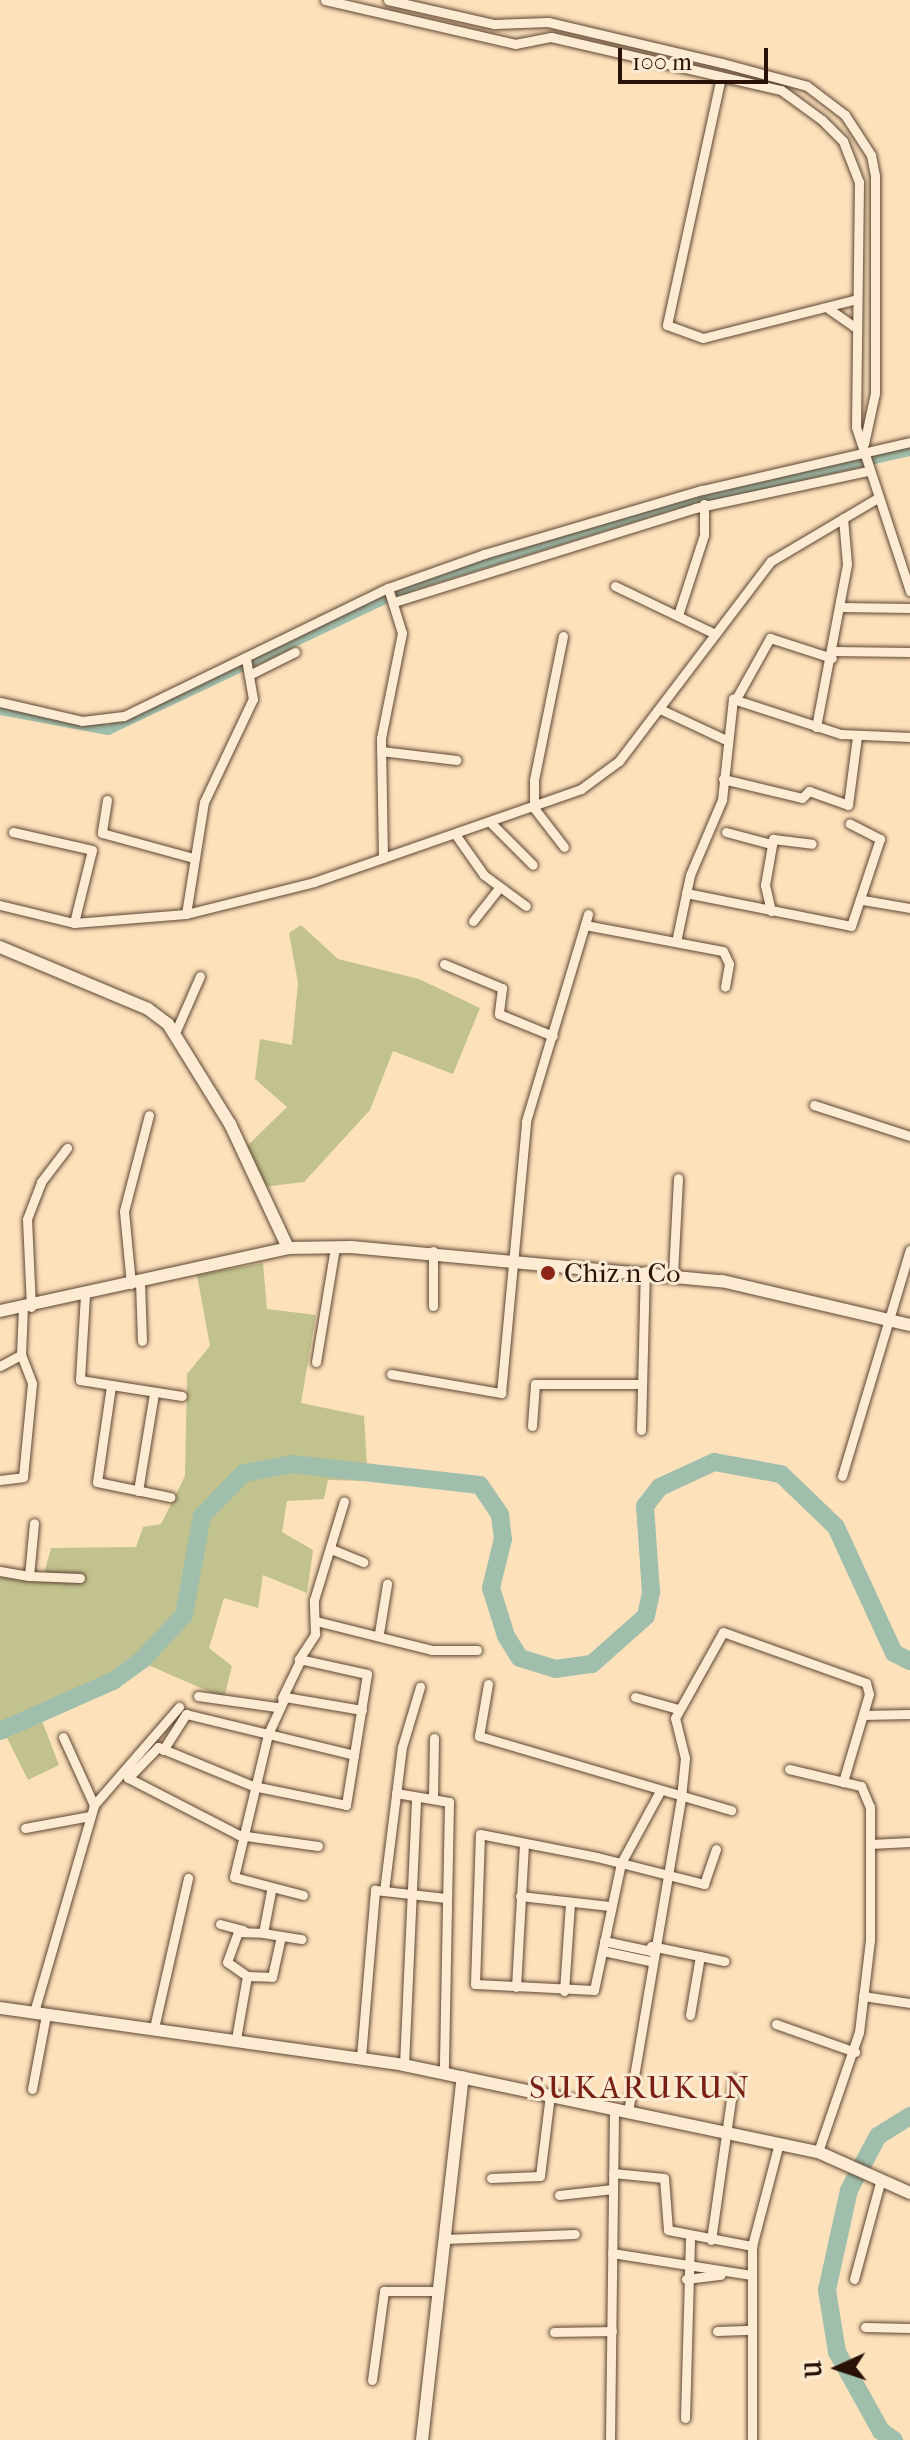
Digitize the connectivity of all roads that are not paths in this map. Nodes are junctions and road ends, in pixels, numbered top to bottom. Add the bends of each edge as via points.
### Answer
1 (325, 0) edge
2 (388, 0) edge
3 (721, 77) junction
4 (877, 278) junction
5 (857, 279) junction
6 (857, 299) junction
7 (829, 309) junction
8 (855, 327) junction
9 (856, 380) junction
10 (874, 382) junction
11 (910, 442) edge
12 (866, 459) junction
13 (703, 498) junction
14 (876, 499) junction
15 (844, 523) junction
16 (525, 550) junction
17 (910, 554) edge
18 (899, 557) junction
19 (615, 586) dead end
20 (910, 591) edge
21 (391, 596) junction
22 (840, 607) junction
23 (910, 608) edge
24 (679, 612) junction
25 (711, 632) junction
26 (563, 636) dead end
27 (295, 652) dead end
28 (910, 652) edge
29 (833, 655) junction
30 (250, 666) junction
31 (737, 697) junction
32 (0, 702) edge
33 (660, 709) junction
34 (816, 727) junction
35 (857, 737) junction
36 (910, 737) edge
37 (724, 739) junction
38 (381, 751) junction
39 (456, 760) dead end
40 (723, 779) junction
41 (107, 800) dead end
42 (534, 808) junction
43 (491, 823) junction
44 (850, 824) dead end
45 (13, 832) dead end
46 (726, 832) dead end
47 (455, 834) junction
48 (771, 844) junction
49 (812, 844) dead end
50 (564, 847) dead end
51 (190, 857) junction
52 (383, 858) junction
53 (533, 865) dead end
54 (499, 888) junction
55 (686, 893) junction
56 (863, 900) junction
57 (0, 905) edge
58 (526, 906) dead end
59 (910, 908) edge
60 (771, 911) junction
61 (186, 914) junction
62 (588, 914) dead end
63 (473, 921) dead end
64 (74, 923) junction
65 (585, 925) junction
66 (676, 942) junction
67 (0, 947) edge
68 (444, 964) dead end
69 (200, 976) dead end
70 (725, 987) dead end
71 (175, 1033) junction
72 (553, 1036) junction
73 (814, 1105) dead end
74 (149, 1115) dead end
75 (910, 1136) edge
76 (67, 1148) dead end
77 (678, 1178) dead end
78 (335, 1247) junction
79 (288, 1248) junction
80 (910, 1250) edge
81 (433, 1251) junction
82 (512, 1258) junction
83 (908, 1263) edge
84 (645, 1271) junction
85 (673, 1274) junction
86 (135, 1283) junction
87 (85, 1295) junction
88 (433, 1306) dead end
89 (27, 1307) junction
90 (0, 1311) edge
91 (893, 1320) junction
92 (910, 1325) edge
93 (142, 1341) dead end
94 (21, 1355) junction
95 (316, 1362) dead end
96 (0, 1366) edge
97 (391, 1374) dead end
98 (638, 1384) junction
99 (111, 1386) junction
100 (154, 1393) junction
101 (182, 1396) dead end
102 (532, 1426) dead end
103 (641, 1430) dead end
104 (842, 1476) dead end
105 (0, 1480) edge
106 (138, 1491) junction
107 (170, 1497) dead end
108 (344, 1501) dead end
109 (34, 1523) dead end
110 (331, 1549) junction
111 (364, 1562) dead end
112 (0, 1571) edge
113 (29, 1576) junction
114 (80, 1578) dead end
115 (387, 1584) dead end
116 (316, 1621) junction
117 (379, 1633) junction
118 (477, 1650) dead end
119 (300, 1661) junction
120 (488, 1684) dead end
121 (420, 1687) dead end
122 (198, 1696) dead end
123 (635, 1697) dead end
124 (279, 1703) junction
125 (179, 1707) dead end
126 (678, 1709) junction
127 (362, 1710) junction
128 (910, 1714) edge
129 (863, 1715) junction
130 (268, 1734) junction
131 (63, 1737) dead end
132 (434, 1738) dead end
133 (163, 1750) junction
134 (354, 1755) junction
135 (789, 1769) dead end
136 (843, 1782) junction
137 (253, 1786) junction
138 (396, 1793) junction
139 (659, 1793) junction
140 (416, 1797) junction
141 (433, 1797) junction
142 (681, 1798) junction
143 (94, 1805) junction
144 (731, 1810) dead end
145 (90, 1816) junction
146 (25, 1828) dead end
147 (239, 1835) junction
148 (910, 1842) edge
149 (524, 1843) junction
150 (870, 1844) junction
151 (318, 1846) dead end
152 (716, 1849) dead end
153 (621, 1863) junction
154 (665, 1874) junction
155 (188, 1878) dead end
156 (271, 1891) junction
157 (384, 1891) junction
158 (408, 1894) junction
159 (303, 1895) dead end
160 (520, 1896) junction
161 (446, 1898) junction
162 (570, 1903) junction
163 (609, 1906) junction
164 (220, 1924) dead end
165 (243, 1930) junction
166 (263, 1933) junction
167 (281, 1936) junction
168 (302, 1939) dead end
169 (604, 1946) junction
170 (651, 1953) junction
171 (700, 1956) junction
172 (724, 1961) dead end
173 (247, 1976) junction
174 (516, 1987) junction
175 (564, 1991) junction
176 (863, 1996) junction
177 (910, 2003) edge
178 (0, 2008) edge
179 (40, 2013) junction
180 (690, 2015) dead end
181 (776, 2024) dead end
182 (154, 2028) junction
183 (236, 2039) junction
184 (855, 2052) junction
185 (361, 2057) junction
186 (404, 2065) junction
187 (444, 2073) junction
188 (463, 2077) junction
189 (734, 2079) dead end
190 (32, 2089) dead end
191 (550, 2095) junction
192 (614, 2109) junction
193 (628, 2112) junction
194 (723, 2132) junction
195 (779, 2143) junction
196 (818, 2152) junction
197 (613, 2173) junction
198 (491, 2178) dead end
199 (877, 2178) junction
200 (613, 2189) junction
201 (910, 2193) edge
202 (559, 2195) dead end
203 (575, 2234) dead end
204 (690, 2238) junction
205 (444, 2239) junction
206 (711, 2240) junction
207 (752, 2246) junction
208 (612, 2253) junction
209 (688, 2262) junction
210 (721, 2275) junction
211 (751, 2275) junction
212 (686, 2279) junction
213 (854, 2279) dead end
214 (439, 2291) junction
215 (865, 2327) dead end
216 (910, 2328) edge
217 (752, 2330) junction
218 (612, 2331) junction
219 (717, 2331) dead end
220 (554, 2332) dead end
221 (372, 2380) dead end
222 (685, 2418) dead end
223 (422, 2440) edge
224 (610, 2440) edge
225 (752, 2440) edge

1 - 3 street via 515,44 551,37
2 - 4 street via 494,24 548,22 807,86 845,115 871,155
3 - 5 street via 781,90 843,141 861,203
3 - 7 street via 667,325 703,338
4 - 5 street
4 - 10 street
5 - 6 street
6 - 7 street
6 - 8 street
7 - 8 street
8 - 9 street
9 - 10 street
9 - 12 street via 856,427
10 - 12 street
11 - 12 street
12 - 13 street
12 - 13 street
12 - 14 street
13 - 16 street
13 - 16 street
13 - 24 street via 704,535
14 - 15 street
14 - 18 street
15 - 22 street
15 - 25 street via 771,561
16 - 21 street
16 - 21 street
17 - 18 street
18 - 20 street
19 - 24 street
21 - 30 street
21 - 38 street via 402,633
22 - 23 street
22 - 29 street
24 - 25 street
25 - 33 street
26 - 42 street via 538,732
27 - 30 street
28 - 29 street
29 - 31 street via 770,638
29 - 34 street
30 - 32 street via 97,722
30 - 51 street via 253,699 204,802
31 - 34 street
31 - 37 street
33 - 37 street
33 - 42 street via 595,781
34 - 35 street
35 - 36 street
35 - 40 street via 848,805 809,791 802,798
37 - 40 street
38 - 39 street
38 - 52 street
40 - 55 street
41 - 51 street via 102,833
42 - 43 street
42 - 50 street
43 - 47 street
43 - 53 street
44 - 56 street via 880,836
45 - 64 street via 92,850
46 - 48 street
47 - 52 street
47 - 54 street
48 - 49 street via 776,836
48 - 60 street via 765,885
51 - 61 street
52 - 61 street
54 - 58 street
54 - 63 street
55 - 60 street
55 - 66 street
56 - 59 street
56 - 60 street via 848,927
57 - 64 street
61 - 64 street
62 - 65 street
65 - 66 street
65 - 72 street
66 - 70 street via 726,954
67 - 71 street via 148,1009
68 - 72 street via 503,989 500,1015
69 - 71 street
71 - 79 street via 230,1124
72 - 82 street via 526,1121
73 - 75 street
74 - 86 street via 124,1211
76 - 89 street via 41,1182 27,1219
77 - 85 street
78 - 79 street
78 - 81 street
78 - 95 street
79 - 86 street
80 - 83 street
81 - 82 street
81 - 88 street
82 - 84 street
82 - 97 street via 499,1394
83 - 91 street
84 - 85 street
84 - 98 street
85 - 91 street
86 - 87 street
86 - 93 street
87 - 89 street
87 - 99 street via 79,1376
89 - 90 street
89 - 94 street
91 - 92 street
91 - 104 street
94 - 96 street
94 - 105 street via 32,1383 23,1477
98 - 102 street via 535,1384
98 - 103 street
99 - 100 street
99 - 106 street via 97,1482
100 - 101 street
100 - 106 street
106 - 107 street
108 - 110 street
109 - 113 street
110 - 111 street
110 - 116 street via 314,1600
112 - 113 street
113 - 114 street
115 - 117 street
116 - 117 street
116 - 119 street
117 - 118 street via 432,1650
119 - 124 street
119 - 127 street via 365,1672
120 - 139 street via 479,1736
121 - 138 street
122 - 124 street
123 - 126 street
124 - 127 street
124 - 130 street
125 - 143 street
126 - 129 street via 715,1639 730,1631 866,1683
126 - 142 street
127 - 134 street
128 - 129 street
129 - 136 street
130 - 133 street via 186,1714
130 - 134 street
130 - 137 street
131 - 143 street
132 - 141 street
133 - 137 street
133 - 147 street via 151,1749 130,1782
134 - 137 street via 344,1806
135 - 136 street
136 - 150 street via 868,1795
137 - 147 street
138 - 140 street
138 - 157 street
139 - 142 street
139 - 153 street
140 - 141 street
140 - 158 street
141 - 161 street via 449,1802
142 - 144 street
142 - 154 street
143 - 145 street
145 - 146 street
145 - 179 street
147 - 151 street
147 - 156 street via 236,1881
148 - 150 street
149 - 153 street
149 - 160 street
149 - 174 street via 483,1833 478,1839 473,1979 478,1986
150 - 176 street
152 - 154 street via 706,1884
153 - 154 street
153 - 163 street
154 - 170 street
155 - 182 street
156 - 159 street
156 - 166 street
157 - 158 street
157 - 185 street via 375,1890
158 - 161 street
158 - 186 street
160 - 162 street
160 - 174 street
161 - 187 street
162 - 163 street
162 - 175 street
163 - 169 street
164 - 165 street
165 - 166 street
165 - 173 street via 227,1962
166 - 167 street
167 - 168 street
167 - 173 street via 272,1977
169 - 170 street
169 - 175 street via 594,1990
170 - 171 street
170 - 193 street
171 - 172 street
171 - 180 street
173 - 183 street
174 - 175 street
176 - 177 street
176 - 184 street
178 - 179 street
179 - 182 street
179 - 190 street
181 - 184 street
182 - 183 street
183 - 185 street
184 - 196 street
185 - 186 street
186 - 187 street
187 - 188 street
188 - 191 street
188 - 205 street
189 - 194 street
191 - 192 street
191 - 198 street via 540,2176
192 - 193 street
192 - 197 street
193 - 194 street
194 - 195 street
194 - 206 street
195 - 196 street
195 - 207 street
196 - 199 street
197 - 200 street
197 - 204 street via 664,2178 665,2228
199 - 201 street
199 - 213 street
200 - 202 street
200 - 208 street
203 - 205 street
204 - 206 street
204 - 209 street
205 - 214 street
206 - 207 street
207 - 211 street
208 - 209 street
208 - 218 street
209 - 210 street
209 - 212 street
210 - 211 street
210 - 212 street
211 - 217 street
212 - 222 street
214 - 221 street via 384,2291
214 - 223 street
215 - 216 street
217 - 219 street
217 - 225 street
218 - 220 street
218 - 224 street

